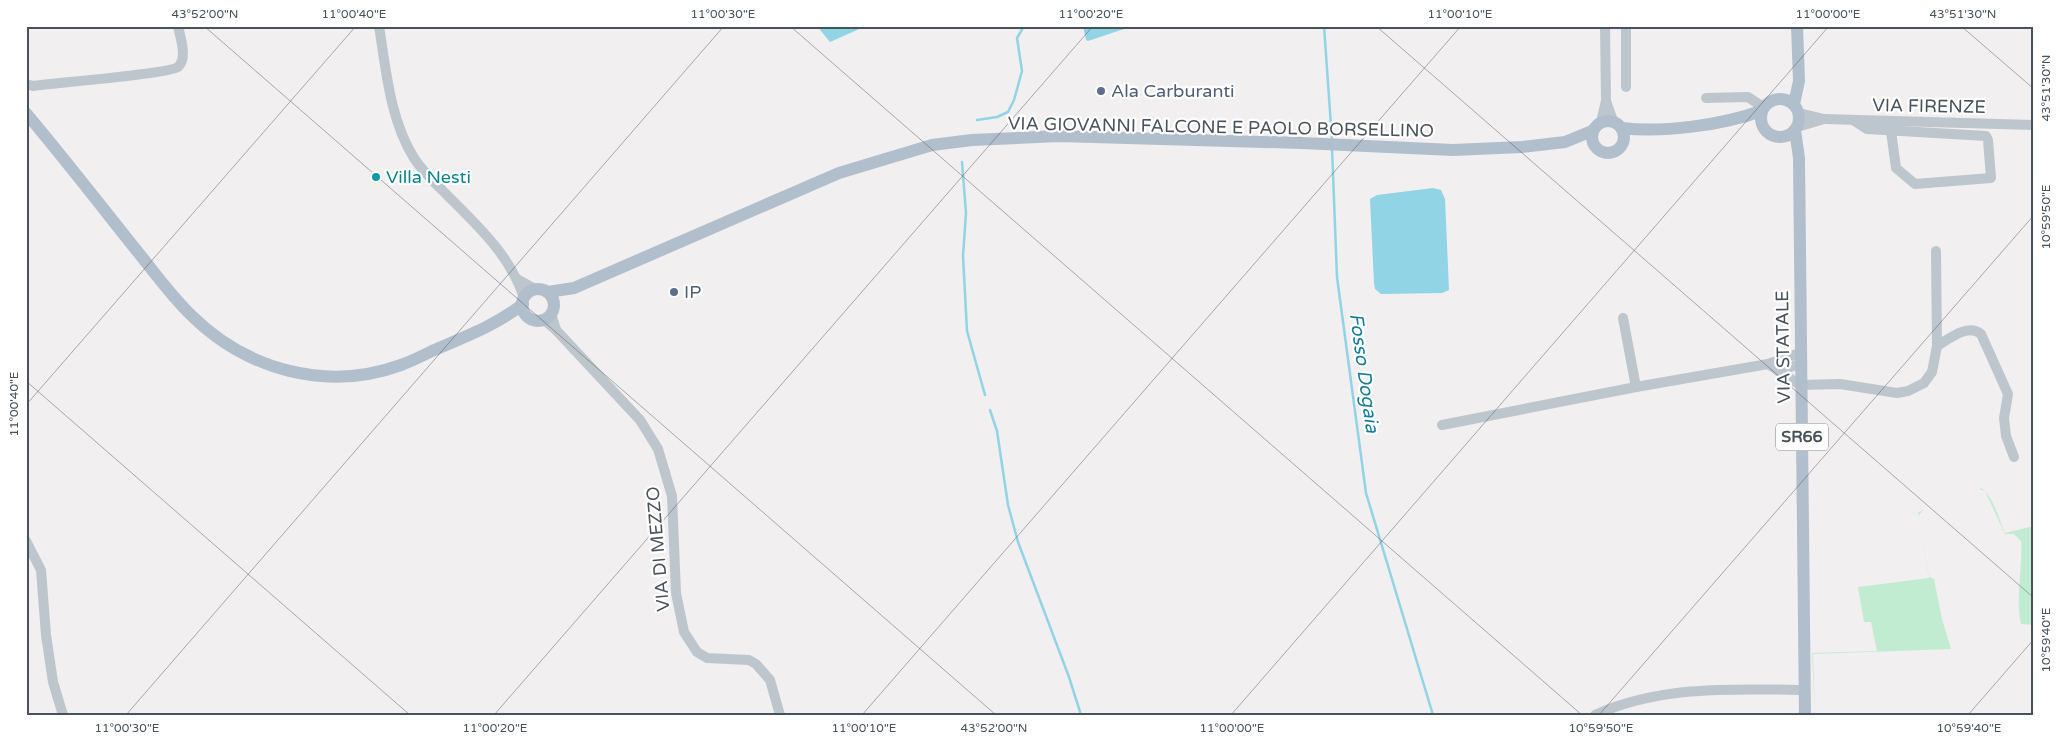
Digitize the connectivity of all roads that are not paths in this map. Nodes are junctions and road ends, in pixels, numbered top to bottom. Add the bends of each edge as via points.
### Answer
1 (178, 26) edge
2 (379, 26) edge
3 (1605, 26) edge
4 (1626, 26) edge
5 (1797, 26) edge
6 (26, 84) edge
7 (1626, 87) dead end
8 (1706, 98) dead end
9 (1792, 105) junction
10 (1762, 109) junction
11 (26, 113) edge
12 (1824, 119) junction
13 (1737, 120) junction
14 (1853, 120) junction
15 (1612, 124) junction
16 (2030, 125) edge
17 (1762, 126) junction
18 (1796, 128) junction
19 (1592, 131) junction
20 (1649, 131) junction
21 (1891, 131) junction
22 (1779, 137) junction
23 (1565, 142) junction
24 (1623, 143) junction
25 (1595, 147) junction
26 (1799, 158) junction
27 (1936, 251) dead end
28 (519, 280) junction
29 (574, 288) junction
30 (535, 289) junction
31 (548, 292) junction
32 (523, 301) junction
33 (550, 313) junction
34 (529, 317) junction
35 (1623, 318) dead end
36 (502, 320) junction
37 (1937, 346) junction
38 (1800, 359) junction
39 (1768, 364) junction
40 (1778, 371) junction
41 (1800, 385) junction
42 (1636, 387) junction
43 (1442, 424) dead end
44 (2014, 456) dead end
45 (26, 541) edge
46 (1805, 690) junction
47 (63, 715) edge
48 (780, 715) edge
49 (1595, 715) edge
50 (1806, 715) edge

1 - 6 street via 182,58 178,67 33,86
2 - 28 street via 394,112 406,144 415,160 483,232
3 - 15 street via 1606,101
4 - 7 street
5 - 9 main road, SR66 via 1799,81
8 - 10 street via 1748,97
9 - 10 main road via 1771,100
9 - 12 street
9 - 18 main road, SR66
10 - 13 main road, VIA GIOVANNI FALCONE E PAOLO BORSELLINO
10 - 17 main road
11 - 36 main road via 187,311 211,333 252,359 296,373 356,375 400,365
12 - 14 street, VIA FIRENZE
12 - 18 street
13 - 17 main road, VIA GIOVANNI FALCONE E PAOLO BORSELLINO
13 - 20 main road, VIA GIOVANNI FALCONE E PAOLO BORSELLINO
14 - 16 street, VIA FIRENZE
14 - 21 street via 1867,130
15 - 19 main road, VIA GIOVANNI FALCONE E PAOLO BORSELLINO
15 - 20 main road, VIA GIOVANNI FALCONE E PAOLO BORSELLINO
15 - 24 main road via 1624,134
17 - 22 main road via 1769,134
18 - 22 main road via 1791,134
18 - 26 main road, VIA STATALE / SR66
19 - 23 main road, VIA GIOVANNI FALCONE E PAOLO BORSELLINO
19 - 25 main road
20 - 24 main road, VIA GIOVANNI FALCONE E PAOLO BORSELLINO
21 - 21 street via 1986,136 1991,178 1915,184 1896,168
22 - 26 main road
23 - 25 main road, VIA GIOVANNI FALCONE E PAOLO BORSELLINO
23 - 29 main road, VIA GIOVANNI FALCONE E PAOLO BORSELLINO via 1453,150 1059,136 932,145 838,173
24 - 25 main road, VIA GIOVANNI FALCONE E PAOLO BORSELLINO via 1609,153
26 - 38 main road, VIA STATALE / SR66
27 - 37 street
28 - 30 street
28 - 32 street
29 - 31 main road, VIA GIOVANNI FALCONE E PAOLO BORSELLINO
29 - 33 main road, VIA GIOVANNI FALCONE E PAOLO BORSELLINO
30 - 31 main road
30 - 32 main road
31 - 33 main road via 552,298
32 - 34 main road
32 - 36 main road
33 - 34 main road via 533,320
33 - 48 street, VIA DI MEZZO via 556,330 640,420 658,449 672,496 676,593 684,632 697,652 707,658 749,660 756,664 770,680
34 - 36 main road
35 - 42 street
37 - 41 street via 1929,378 1908,391 1897,394 1840,384
37 - 44 street via 1968,330 1981,334 2008,394 2004,418 2006,436
38 - 39 street
38 - 40 street
38 - 41 main road, VIA STATALE / SR66
39 - 40 street
39 - 42 street
40 - 41 street
41 - 46 main road, VIA STATALE / SR66
42 - 43 street
45 - 47 street via 41,570 52,682
46 - 49 street via 1681,692 1634,701
46 - 50 main road, VIA STATALE / SR66

